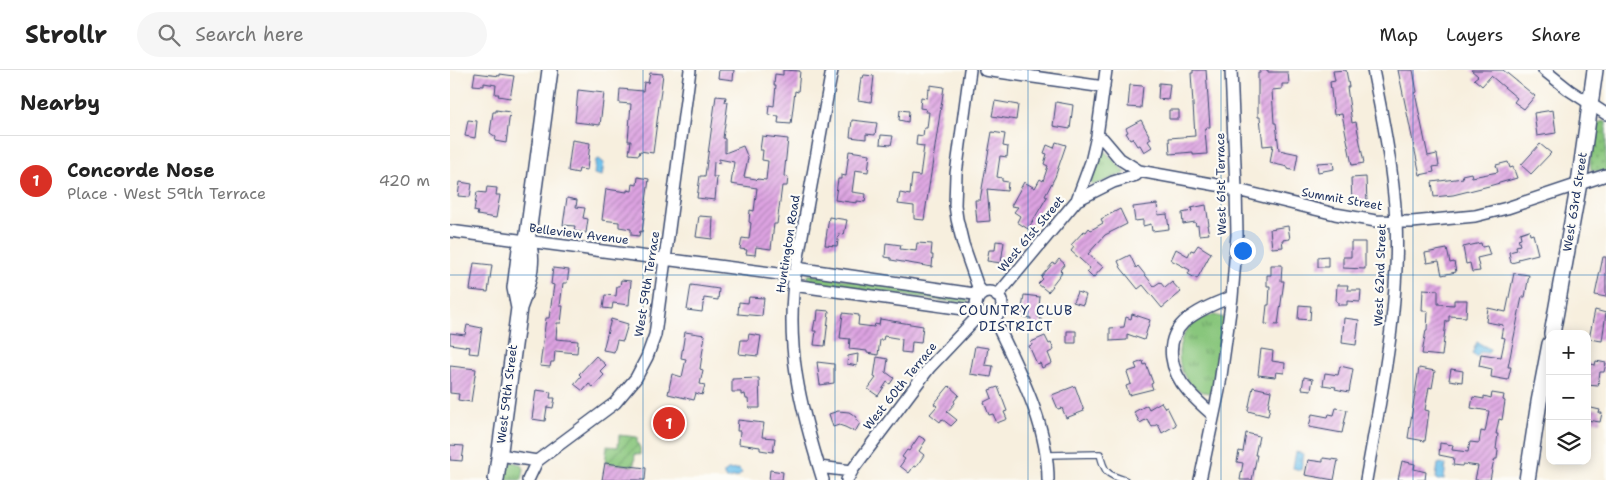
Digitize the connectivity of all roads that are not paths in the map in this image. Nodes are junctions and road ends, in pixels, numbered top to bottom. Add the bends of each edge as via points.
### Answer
1 (550, 70) edge
2 (690, 70) edge
3 (832, 70) edge
4 (970, 70) edge
5 (985, 70) edge
6 (1106, 70) edge
7 (1231, 70) edge
8 (1373, 70) edge
9 (1544, 70) edge
10 (1595, 70) edge
11 (1104, 87) junction
12 (1591, 105) junction
13 (1606, 114) edge
14 (1098, 136) junction
15 (1139, 172) junction
16 (1606, 175) edge
17 (1579, 183) junction
18 (1236, 189) junction
19 (1076, 200) junction
20 (1396, 222) junction
21 (450, 231) edge
22 (527, 241) junction
23 (665, 259) junction
24 (794, 276) junction
25 (982, 294) junction
26 (997, 296) junction
27 (1232, 297) junction
28 (979, 313) junction
29 (993, 316) junction
30 (1553, 330) edge
31 (1546, 365) edge
32 (1213, 416) junction
33 (500, 455) junction
34 (1047, 455) junction
35 (538, 460) junction
36 (819, 467) junction
37 (849, 475) edge
38 (496, 480) edge
39 (528, 480) edge
40 (824, 480) edge
41 (1048, 480) edge
42 (1125, 480) edge
43 (1200, 480) edge
44 (1366, 480) edge
45 (1527, 480) edge

1 - 22 street, West 59th Street
2 - 23 street, West 59th Terrace
3 - 24 street, Huntington Road
4 - 25 street via 955,205 963,244
5 - 11 street
6 - 11 street, West 61st Street
7 - 18 street, West 61st Terrace
8 - 20 street, West 62nd Street via 1389,149
9 - 12 street
10 - 12 street, West 63rd Street
11 - 14 street, West 61st Street
12 - 13 street
12 - 17 street, West 63rd Street
14 - 15 street via 1120,159
14 - 19 street, West 61st Street
15 - 18 street, Summit Street
15 - 19 street
16 - 17 street, Summit Street
17 - 20 street, Summit Street via 1474,216
17 - 30 street, West 63rd Street
18 - 20 street, Summit Street via 1335,214
18 - 27 street, West 61st Terrace via 1237,235
19 - 26 street, West 61st Street
20 - 44 street, West 62nd Street via 1390,343
21 - 22 street, Belleview Avenue
22 - 23 street, Belleview Avenue
22 - 33 street, West 59th Street via 520,249 515,288 519,308
23 - 24 street, Belleview Avenue
23 - 35 street, West 59th Terrace via 655,335 636,378 615,403
24 - 25 street, Belleview Avenue
24 - 28 street, Belleview Avenue
24 - 36 street, Huntington Road via 791,334 796,379
25 - 26 street via 991,292
25 - 28 street via 976,303
26 - 29 street via 1002,308
27 - 32 street, West 61st Terrace
27 - 32 street via 1206,307 1184,322 1175,334 1171,348 1172,363 1178,377
28 - 29 street via 988,318
28 - 37 street, West 60th Terrace via 930,368
29 - 34 street via 1034,408
31 - 45 street
32 - 43 street, West 61st Terrace
33 - 35 street
33 - 38 street, West 59th Street
34 - 41 street
34 - 42 lane via 1100,454 1104,470
35 - 39 street, West 59th Terrace
36 - 37 street
36 - 40 street, Huntington Road

